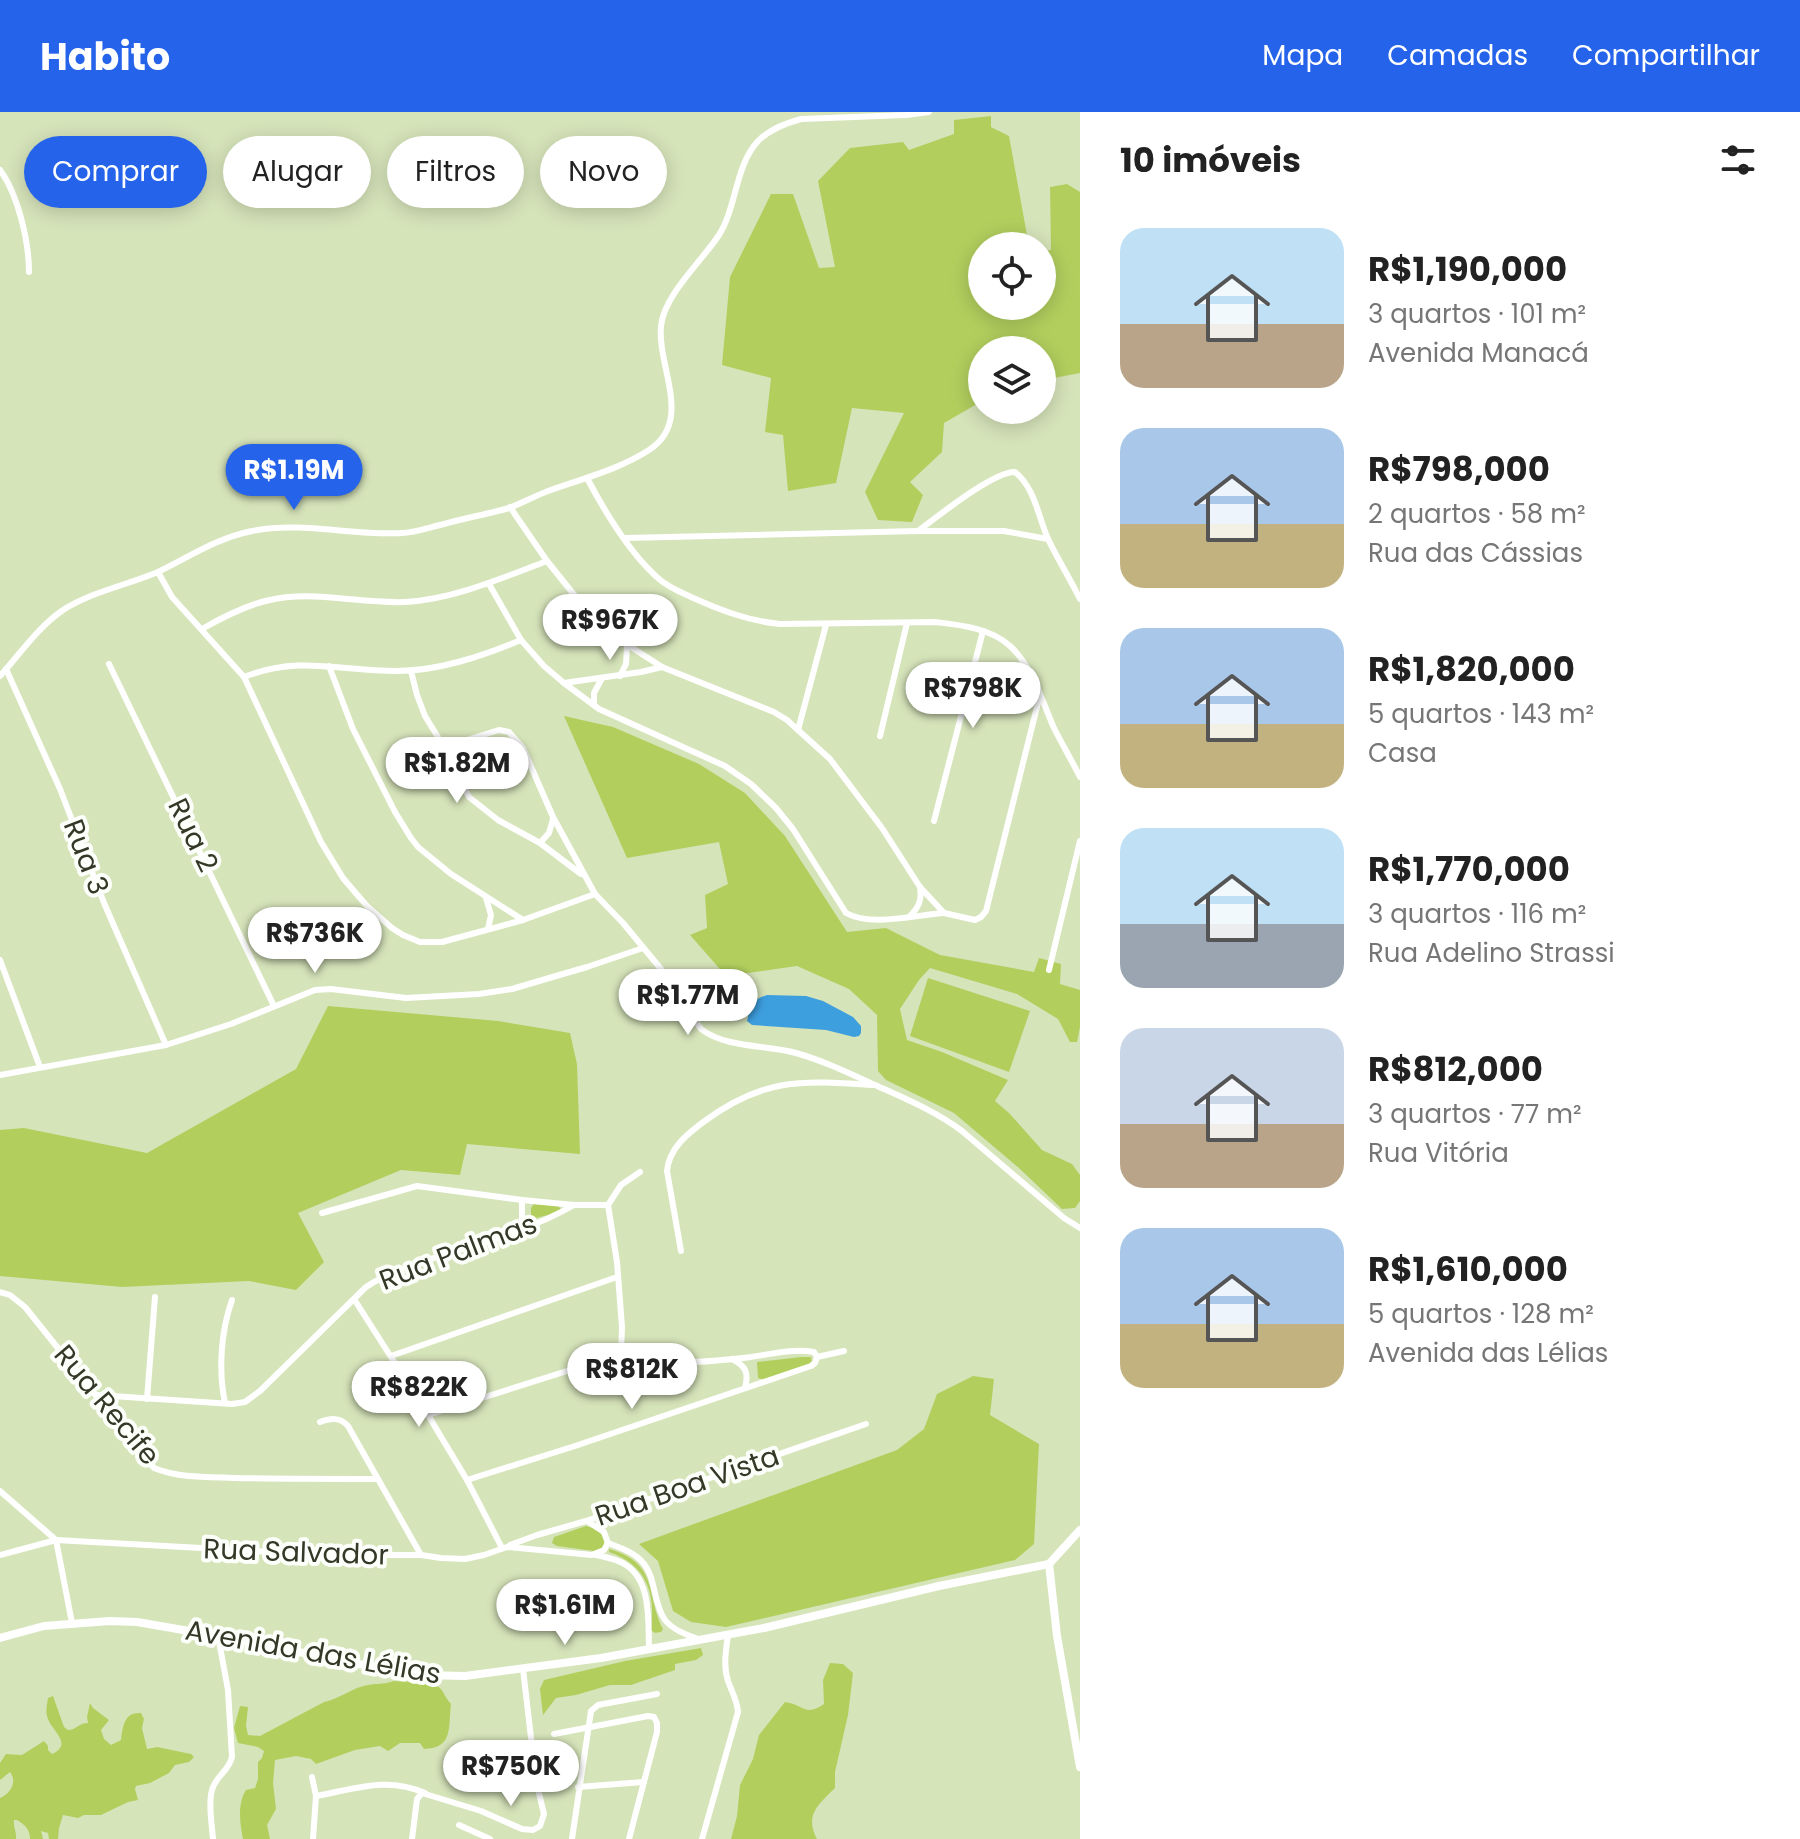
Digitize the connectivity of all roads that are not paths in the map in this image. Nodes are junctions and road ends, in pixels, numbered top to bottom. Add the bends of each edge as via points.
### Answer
1 (929, 112) edge
2 (0, 170) edge
3 (29, 272) dead end
4 (587, 478) junction
5 (510, 507) junction
6 (918, 531) junction
7 (625, 538) junction
8 (1048, 539) junction
9 (547, 561) junction
10 (158, 572) junction
11 (489, 584) junction
12 (1080, 599) edge
13 (907, 623) junction
14 (826, 625) junction
15 (202, 629) junction
16 (983, 631) junction
17 (521, 640) junction
18 (627, 646) junction
19 (109, 664) dead end
20 (329, 666) junction
21 (662, 667) junction
22 (6, 669) junction
23 (411, 671) junction
24 (0, 676) edge
25 (620, 676) junction
26 (244, 677) junction
27 (602, 678) junction
28 (564, 683) junction
29 (1040, 695) junction
30 (594, 705) junction
31 (798, 730) junction
32 (880, 736) dead end
33 (444, 747) junction
34 (1080, 777) edge
35 (553, 817) junction
36 (934, 821) dead end
37 (1080, 841) edge
38 (540, 843) junction
39 (584, 876) junction
40 (920, 887) junction
41 (595, 894) junction
42 (484, 895) junction
43 (944, 913) junction
44 (909, 916) junction
45 (523, 920) junction
46 (488, 929) junction
47 (643, 948) junction
48 (0, 960) edge
49 (1049, 970) dead end
50 (274, 1006) junction
51 (166, 1045) junction
52 (40, 1067) junction
53 (0, 1075) edge
54 (875, 1085) junction
55 (640, 1172) dead end
56 (522, 1200) junction
57 (574, 1205) junction
58 (608, 1205) junction
59 (322, 1213) dead end
60 (1080, 1228) edge
61 (517, 1232) junction
62 (681, 1251) dead end
63 (617, 1277) junction
64 (0, 1292) edge
65 (155, 1297) dead end
66 (354, 1299) junction
67 (232, 1300) dead end
68 (844, 1351) dead end
69 (621, 1354) junction
70 (817, 1355) junction
71 (391, 1356) junction
72 (732, 1359) junction
73 (745, 1388) junction
74 (97, 1395) junction
75 (147, 1399) junction
76 (225, 1403) junction
77 (428, 1415) junction
78 (320, 1422) dead end
79 (866, 1424) dead end
80 (377, 1479) junction
81 (467, 1480) junction
82 (0, 1491) edge
83 (586, 1521) junction
84 (1080, 1530) edge
85 (56, 1540) junction
86 (546, 1542) junction
87 (608, 1543) junction
88 (504, 1548) junction
89 (0, 1555) edge
90 (421, 1555) junction
91 (592, 1555) junction
92 (1049, 1564) junction
93 (72, 1623) junction
94 (728, 1635) junction
95 (218, 1636) junction
96 (0, 1638) edge
97 (701, 1640) junction
98 (649, 1649) junction
99 (523, 1669) junction
100 (657, 1694) dead end
101 (588, 1727) junction
102 (554, 1734) dead end
103 (1080, 1767) edge
104 (312, 1777) dead end
105 (644, 1782) junction
106 (578, 1787) junction
107 (425, 1793) junction
108 (316, 1796) junction
109 (459, 1825) dead end
110 (213, 1839) edge
111 (313, 1839) edge
112 (412, 1839) edge
113 (490, 1839) edge
114 (572, 1839) edge
115 (629, 1839) edge
116 (702, 1839) edge

1 - 4 street via 801,119 760,139 744,166 720,233 663,316 660,329 671,404 666,432 650,450
2 - 3 street via 25,232
4 - 5 street
4 - 7 street
5 - 9 street
5 - 10 street via 405,533 296,527 251,531
6 - 7 street
6 - 8 street via 1014,532
6 - 8 street via 1010,471 1028,488
7 - 14 street via 666,585 713,607 754,621
8 - 12 street
9 - 11 street
9 - 18 street via 600,627
10 - 15 street via 172,597
10 - 22 street via 65,608
11 - 15 street via 405,602 284,597 246,606
11 - 17 street
13 - 14 street
13 - 16 street
13 - 32 street
14 - 31 street
15 - 26 street
16 - 29 street via 1011,647
16 - 36 street
17 - 23 street via 481,656
17 - 28 street
18 - 21 street
18 - 25 street
19 - 50 street, Rua 2
20 - 23 street
20 - 26 street via 277,666
20 - 42 street via 353,729 411,838
21 - 25 street
21 - 31 street via 762,707
22 - 24 street
22 - 51 street, Rua 3
23 - 33 street via 425,716
25 - 27 street
26 - 46 street via 321,842 367,906 420,942 442,942
27 - 28 street
27 - 30 street
28 - 30 street
29 - 34 street
29 - 43 street via 988,907 975,920
30 - 44 street via 714,760 751,784 793,829 846,913 873,920
31 - 40 street via 830,759
33 - 35 street via 499,730 509,732 523,748
33 - 38 street via 469,797
35 - 38 street
35 - 39 street
37 - 49 street
38 - 39 street
39 - 41 street
40 - 43 street
40 - 44 street via 919,905
41 - 45 street
41 - 47 street
42 - 45 street
42 - 46 street via 491,911
43 - 44 street
45 - 46 street
47 - 50 street via 496,992 406,998 322,989
47 - 54 street via 708,1035 800,1054
48 - 52 street
50 - 51 street
51 - 52 street
52 - 53 street
54 - 60 street via 946,1119
54 - 62 street via 806,1082 759,1090 693,1130 669,1158 667,1171
55 - 58 street via 621,1185
56 - 57 street
56 - 59 street via 417,1186
56 - 61 street
57 - 58 street
57 - 61 street, Rua Palmas
58 - 63 street
61 - 66 street, Rua Palmas via 395,1272
63 - 69 street
63 - 71 street
64 - 74 street, Rua Recife via 25,1307
65 - 75 street
66 - 71 street
66 - 76 street, Rua Palmas via 251,1399
67 - 76 street via 224,1330
68 - 70 street
69 - 72 street via 663,1362
69 - 77 street
70 - 72 street via 796,1351
70 - 73 street via 811,1366
71 - 77 street
72 - 73 street via 746,1370
73 - 81 street
74 - 75 street, Rua Palmas
74 - 80 street, Rua Recife via 151,1465 162,1471 232,1478
75 - 76 street, Rua Palmas
77 - 81 street
78 - 80 street via 344,1422
79 - 83 street, Rua Boa Vista
80 - 90 street
81 - 88 street
82 - 85 street
83 - 86 street, Rua Boa Vista
83 - 87 street via 604,1532
84 - 92 street
85 - 89 street, Rua Salvador
85 - 90 street, Rua Salvador
85 - 93 street
86 - 88 street, Rua Boa Vista
86 - 88 street, Rua Salvador
86 - 91 street, Rua Salvador
87 - 91 street
87 - 97 street via 644,1564 667,1622
88 - 90 street, Rua Salvador via 465,1559
91 - 98 street, Rua Salvador via 627,1565 641,1582
92 - 94 street, Avenida das Lélias
92 - 103 street
93 - 95 street, Avenida das Lélias via 137,1622
93 - 96 street, Avenida das Lélias
94 - 97 street, Avenida das Lélias
94 - 116 street via 727,1678 738,1712
95 - 99 street, Avenida das Lélias via 422,1675
95 - 110 street via 232,1757 211,1791
97 - 98 street, Avenida das Lélias
98 - 99 street, Avenida das Lélias
99 - 107 street via 544,1814 540,1826 522,1829
100 - 101 street via 598,1705
101 - 102 street
101 - 105 street via 654,1717 657,1732
101 - 106 street
104 - 108 street
105 - 106 street
105 - 115 street
106 - 114 street
107 - 108 street via 383,1784
107 - 112 street via 417,1799
108 - 111 street
109 - 113 street

